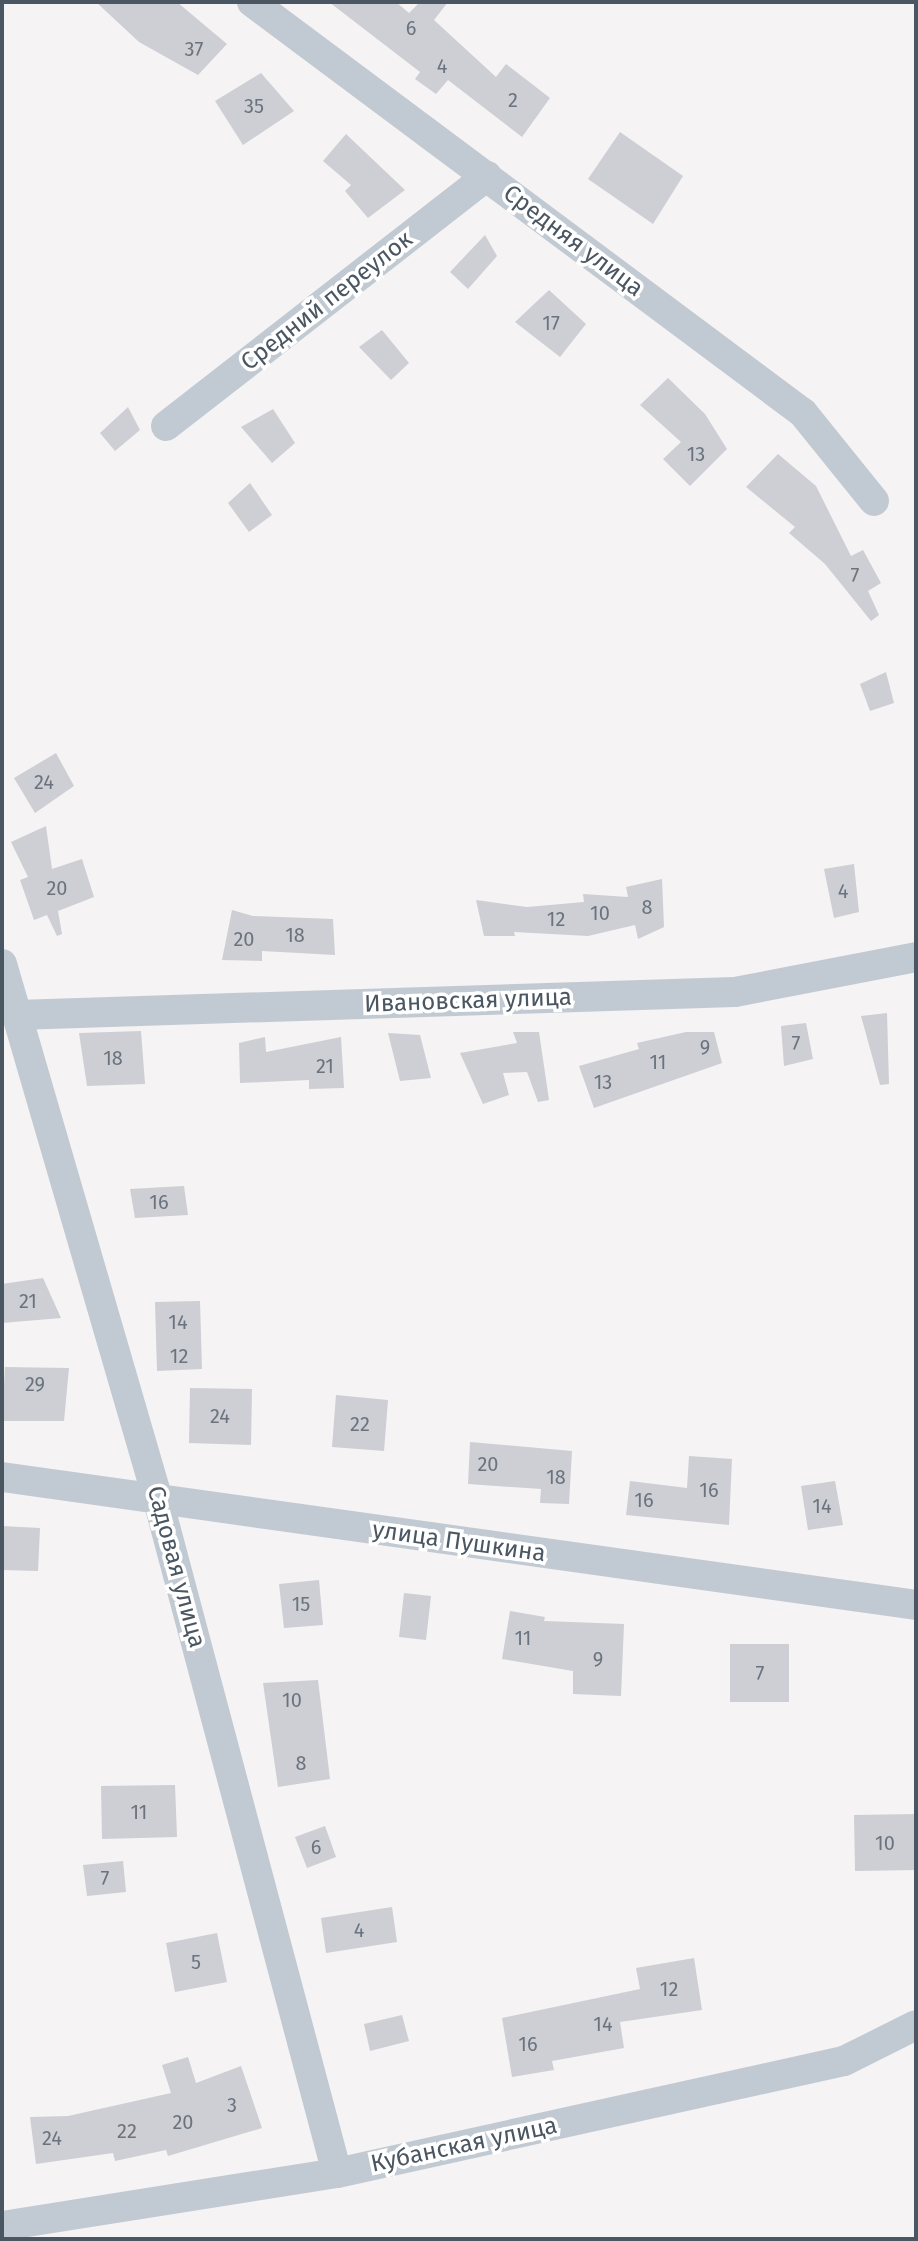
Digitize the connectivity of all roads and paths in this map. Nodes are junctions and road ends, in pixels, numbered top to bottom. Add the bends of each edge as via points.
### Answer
1 (252, 2) edge
2 (487, 176) junction
3 (166, 426) dead end
4 (874, 501) dead end
5 (916, 957) edge
6 (2, 964) edge
7 (17, 1015) junction
8 (2, 1477) edge
9 (158, 1500) junction
10 (916, 1605) edge
11 (916, 2025) edge
12 (337, 2173) junction
13 (2, 2226) edge

1 - 2 street, Средняя улица
2 - 3 street, Средний переулок
2 - 4 street, Средняя улица via 803,413
5 - 7 street, Ивановская улица via 735,992
6 - 7 street, Садовая улица
7 - 9 street, Садовая улица
8 - 9 street, улица Пушкина
9 - 10 street, улица Пушкина
9 - 12 street, Садовая улица
11 - 12 street, Кубанская улица via 844,2061
12 - 13 street, Кубанская улица

